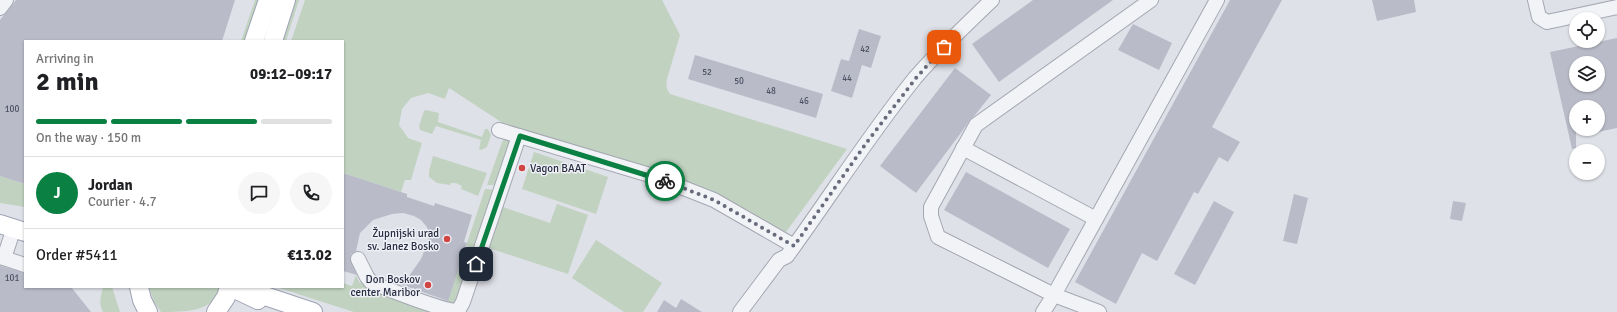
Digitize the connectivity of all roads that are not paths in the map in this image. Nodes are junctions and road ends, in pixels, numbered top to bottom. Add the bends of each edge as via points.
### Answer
1 (6, 0) edge
2 (268, 0) edge
3 (286, 0) edge
4 (992, 0) edge
5 (1151, 0) edge
6 (1216, 0) edge
7 (1535, 0) edge
8 (1617, 7) edge
9 (0, 8) edge
10 (254, 40) edge
11 (273, 40) edge
12 (499, 130) dead end
13 (520, 136) junction
14 (963, 148) junction
15 (1096, 219) junction
16 (13, 228) edge
17 (790, 251) junction
18 (2, 257) edge
19 (358, 259) dead end
20 (24, 265) edge
21 (136, 288) edge
22 (137, 288) edge
23 (238, 288) edge
24 (1054, 295) junction
25 (137, 312) edge
26 (148, 312) edge
27 (216, 312) edge
28 (230, 312) edge
29 (293, 312) edge
30 (313, 312) edge
31 (740, 312) edge
32 (751, 312) edge
33 (1043, 312) edge
34 (1099, 312) edge

1 - 9 street
2 - 10 main road
3 - 11 main road
4 - 17 street via 937,53 916,78 863,147
5 - 14 street via 976,126
6 - 15 street
7 - 8 street via 1539,17 1547,22
12 - 13 street
13 - 17 street via 653,176 714,200
13 - 19 street via 458,311 445,309 371,282
14 - 15 street
14 - 24 street via 931,207 931,216 938,237
15 - 24 street
16 - 18 street
17 - 31 street via 779,260
17 - 32 street
18 - 20 street
21 - 25 main road via 130,295
22 - 26 main road
23 - 27 main road via 226,297
23 - 28 main road via 237,299
23 - 29 main road via 254,299
23 - 30 main road
24 - 33 street
24 - 34 street

